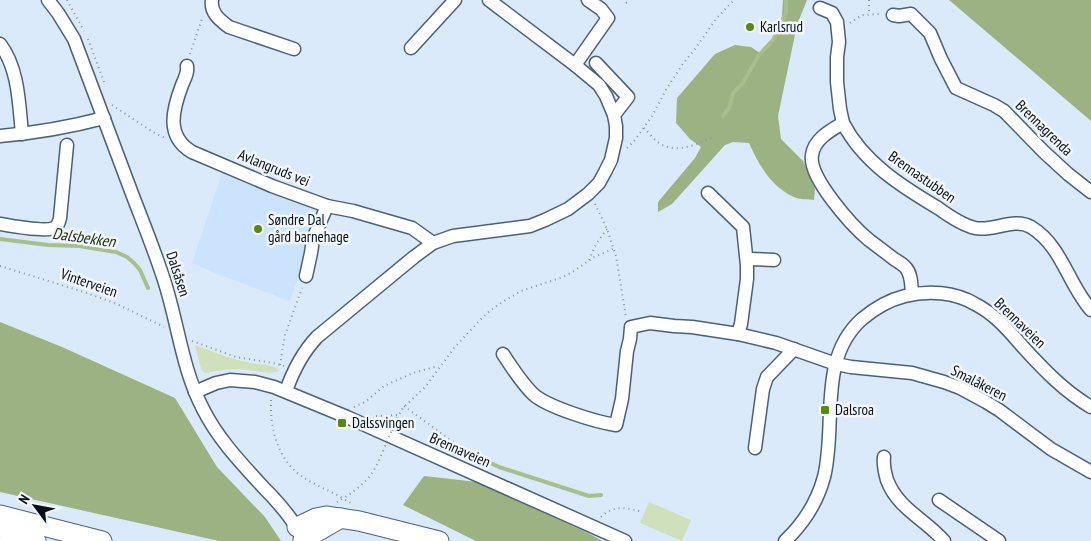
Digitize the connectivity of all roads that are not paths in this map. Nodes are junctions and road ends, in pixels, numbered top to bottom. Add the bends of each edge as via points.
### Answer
1 (48, 0) edge
2 (455, 0) edge
3 (489, 0) edge
4 (588, 0) edge
5 (212, 3) edge
6 (820, 8) dead end
7 (893, 15) road end
8 (0, 44) edge
9 (411, 48) dead end
10 (294, 49) dead end
11 (188, 60) road end
12 (596, 63) dead end
13 (575, 65) junction
14 (614, 115) junction
15 (104, 118) junction
16 (843, 122) junction
17 (22, 134) junction
18 (0, 136) edge
19 (67, 145) dead end
20 (1091, 192) edge
21 (708, 193) dead end
22 (326, 206) junction
23 (0, 224) edge
24 (433, 243) junction
25 (749, 259) dead end
26 (774, 260) dead end
27 (306, 276) road end
28 (912, 294) junction
29 (1091, 310) edge
30 (738, 334) junction
31 (794, 349) junction
32 (503, 354) dead end
33 (836, 364) junction
34 (195, 392) junction
35 (286, 392) junction
36 (1091, 407) edge
37 (755, 448) dead end
38 (884, 457) dead end
39 (1091, 472) edge
40 (939, 500) dead end
41 (0, 515) edge
42 (0, 532) edge
43 (301, 536) edge
44 (790, 539) edge
45 (29, 540) edge
46 (102, 541) edge
47 (439, 541) edge
48 (625, 541) edge
49 (944, 541) edge
50 (999, 541) edge

1 - 15 street, Dalsåsen via 74,39
2 - 9 street
3 - 13 street
4 - 13 street via 608,18
5 - 10 street via 217,17 230,27
6 - 16 street via 837,22 837,82
7 - 20 street, Brennagrenda via 912,14 930,33 956,88 1004,111 1044,152
8 - 17 street via 14,74
11 - 22 street, Avlangruds vei via 173,118 181,144 192,152
12 - 14 street via 628,97
13 - 14 street via 598,85
14 - 24 street via 616,138 611,160 599,183 568,209 530,226 453,236
15 - 17 street
15 - 34 street, Dalsåsen via 164,280
16 - 28 street via 815,146 812,162 815,172 857,229 905,267
16 - 29 street, Brennastubben via 880,170 956,220 974,228 1016,224 1032,228 1058,254
17 - 18 street
19 - 23 street via 58,224 49,229 37,229
21 - 30 street via 743,227 747,279
22 - 24 street, Avlangruds vei via 412,228
22 - 27 street via 313,239
24 - 35 street via 317,337 301,357
25 - 26 street
28 - 33 street, Brennaveien via 886,303 864,317 848,336
28 - 36 street, Brennaveien via 945,294 969,300 982,308 1004,326 1058,384
30 - 31 street
30 - 32 street via 650,323 631,327 616,426 572,413 534,395
31 - 33 street
31 - 37 street via 767,377
33 - 39 street, Smalåkeren via 912,372 960,388 999,410 1051,449
33 - 44 street, Brennaveien via 824,477 809,514
34 - 35 street, Brennaveien via 230,380 274,386
34 - 43 street, Dalsåsen via 225,443 286,512
35 - 48 street, Brennaveien
38 - 49 street via 886,476 896,497
40 - 50 street
41 - 46 highway
42 - 45 highway
43 - 47 highway via 320,516 326,516

